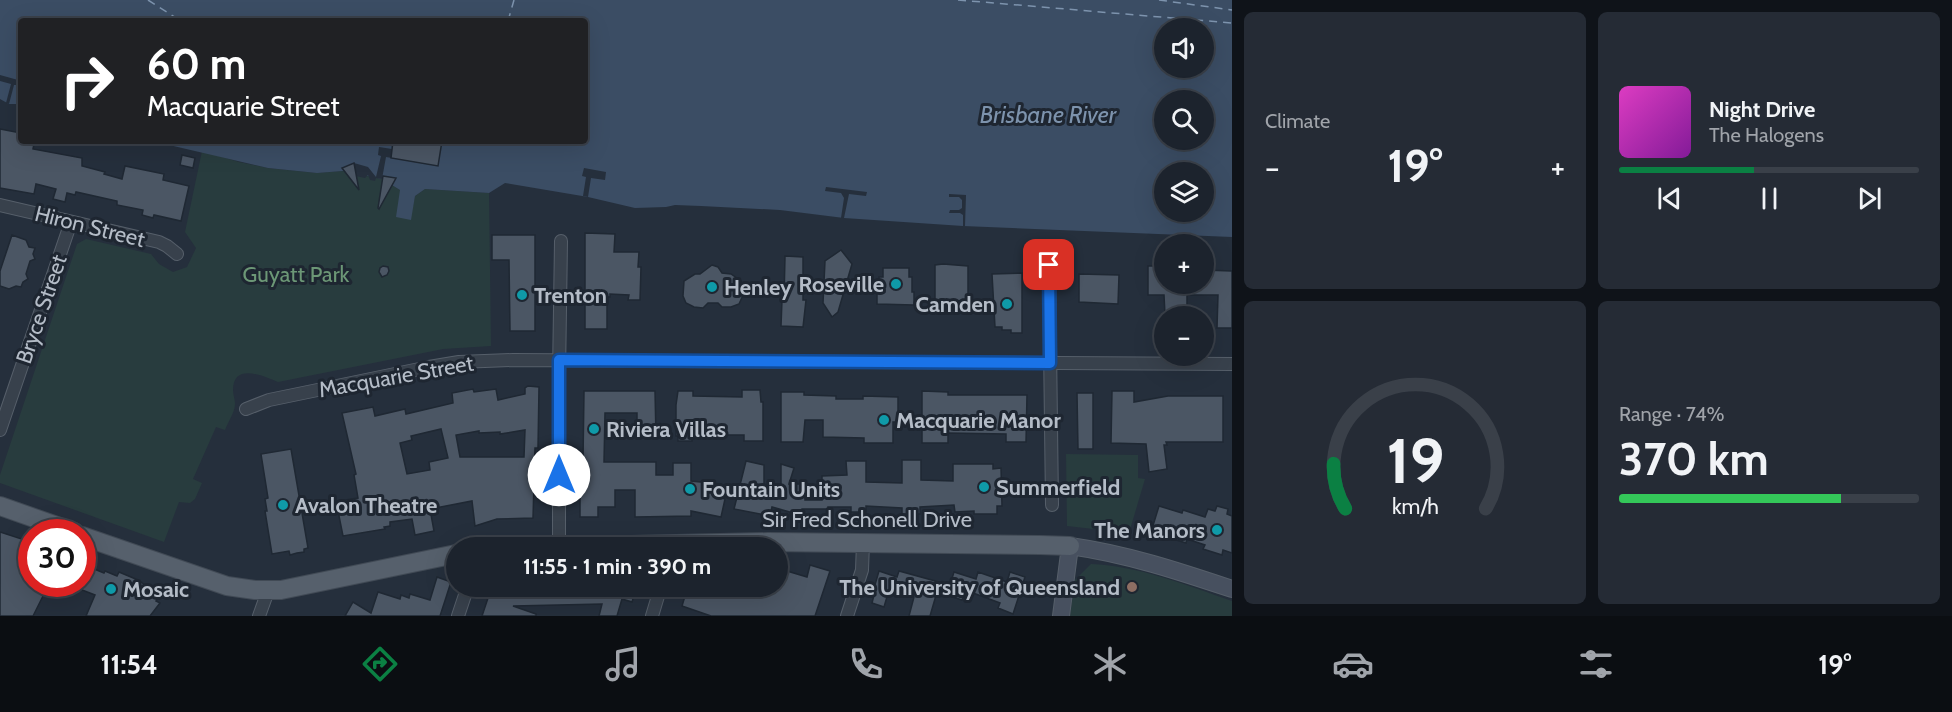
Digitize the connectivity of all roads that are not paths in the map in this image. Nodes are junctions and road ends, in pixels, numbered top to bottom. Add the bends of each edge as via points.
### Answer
1 (0, 205) edge
2 (71, 222) junction
3 (561, 241) dead end
4 (177, 254) dead end
5 (1049, 265) dead end
6 (559, 360) junction
7 (1050, 363) junction
8 (1232, 364) edge
9 (246, 409) dead end
10 (0, 430) edge
11 (1052, 505) dead end
12 (0, 506) edge
13 (37, 519) edge
14 (559, 537) edge
15 (96, 541) edge
16 (863, 543) junction
17 (788, 544) edge
18 (1070, 546) junction
19 (446, 556) edge
20 (1232, 589) edge
21 (268, 591) junction
22 (464, 597) edge
23 (658, 597) edge
24 (259, 616) edge
25 (458, 616) edge
26 (652, 616) edge
27 (847, 616) edge
28 (1061, 616) edge

1 - 2 street, Hiron Street
2 - 4 street, Hiron Street via 159,242
2 - 10 street, Bryce Street
3 - 6 street
5 - 7 street
6 - 7 street, Macquarie Street
6 - 9 street, Macquarie Street via 459,362 288,395
6 - 14 street
7 - 8 street, Macquarie Street
7 - 11 street
12 - 13 main road
15 - 21 main road via 227,586
16 - 17 main road, Sir Fred Schonell Drive
16 - 18 main road, Sir Fred Schonell Drive
16 - 27 street via 862,570
18 - 20 street, Sir Fred Schonell Drive via 1125,555
18 - 28 street
19 - 21 main road
21 - 24 street
22 - 25 street
23 - 26 street

